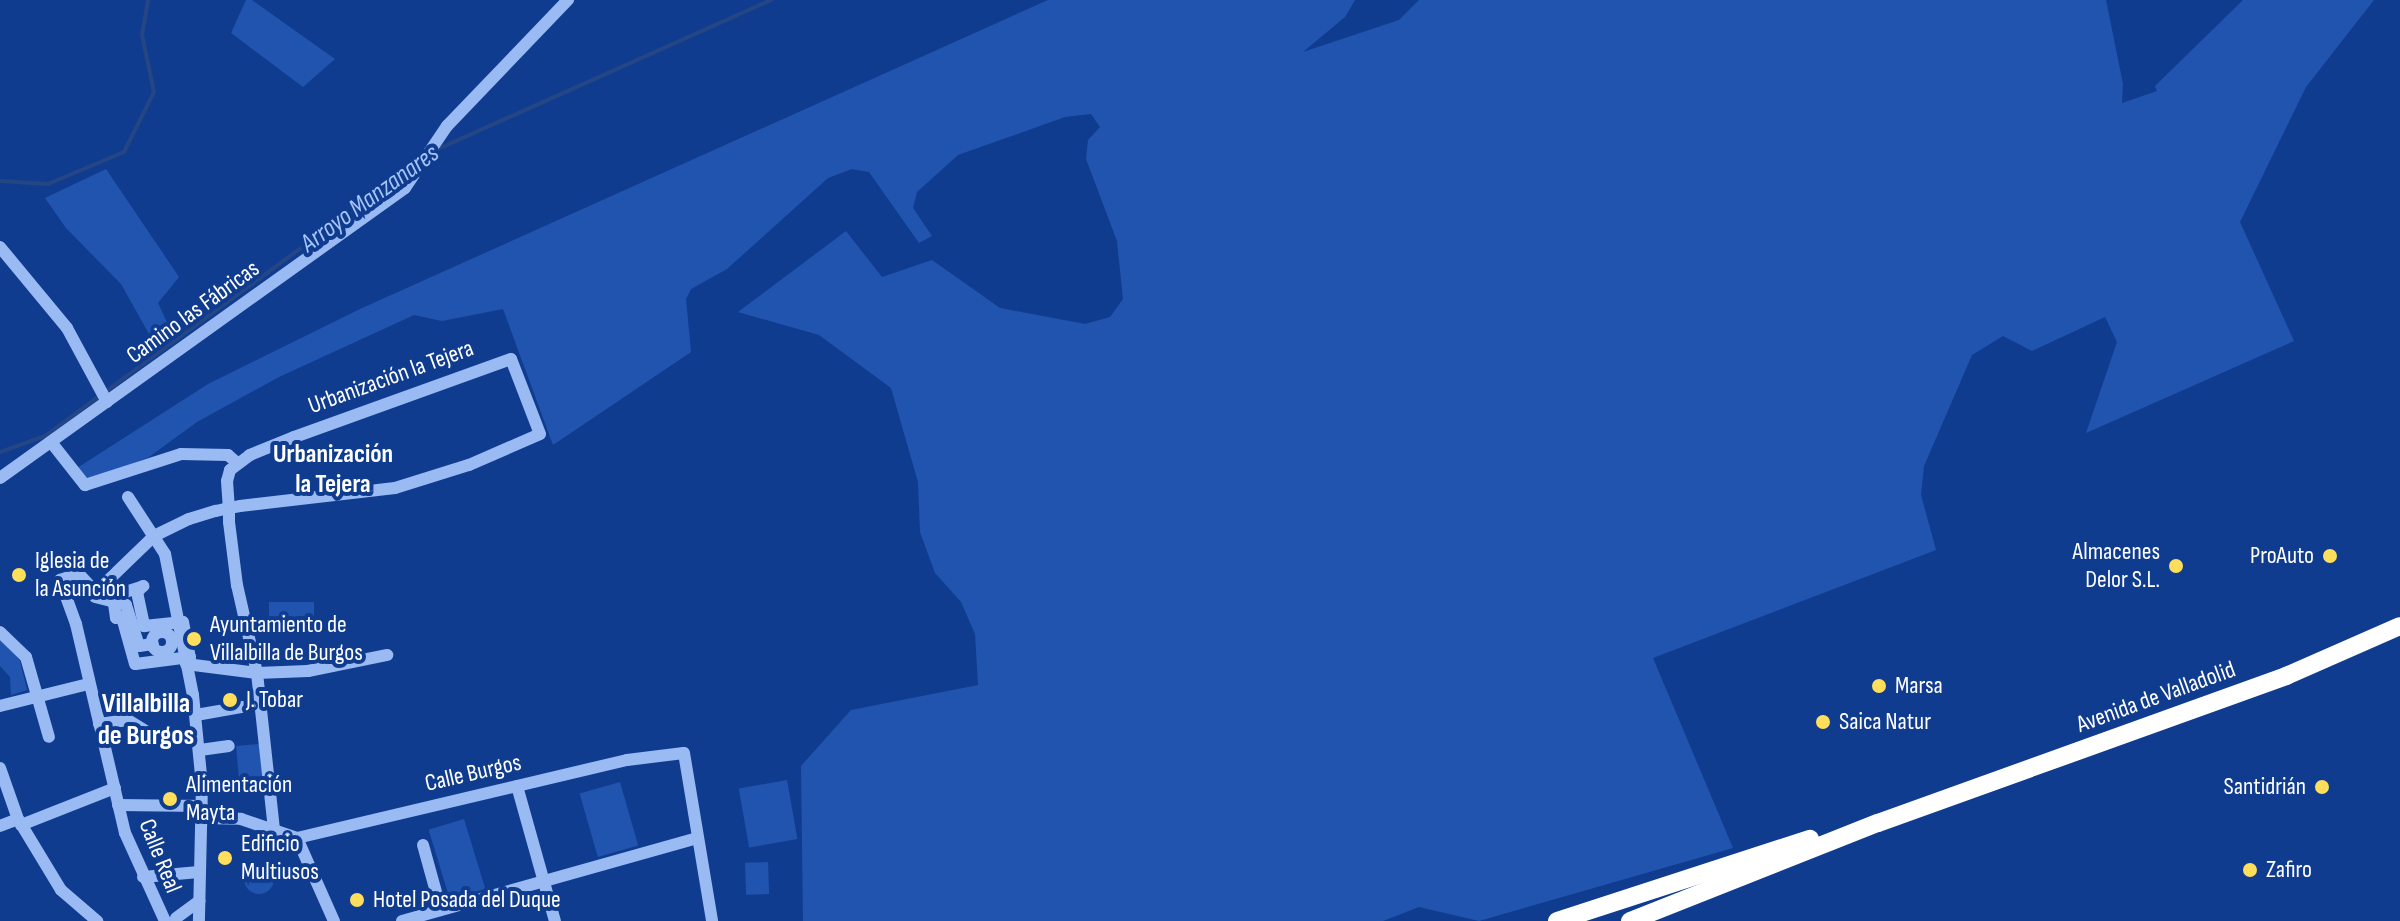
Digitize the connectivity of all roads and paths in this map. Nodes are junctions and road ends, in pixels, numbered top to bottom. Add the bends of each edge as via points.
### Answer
1 (568, 0) edge
2 (0, 247) edge
3 (104, 397) junction
4 (51, 442) junction
5 (236, 462) junction
6 (0, 478) edge
7 (128, 497) dead end
8 (229, 508) junction
9 (154, 536) junction
10 (98, 591) junction
11 (113, 601) junction
12 (72, 610) junction
13 (177, 620) junction
14 (2400, 626) edge
15 (0, 632) edge
16 (176, 639) junction
17 (139, 646) junction
18 (387, 655) dead end
19 (185, 660) junction
20 (134, 663) junction
21 (257, 673) junction
22 (88, 684) junction
23 (40, 696) junction
24 (0, 706) edge
25 (242, 707) dead end
26 (196, 715) junction
27 (99, 724) junction
28 (154, 736) dead end
29 (49, 737) dead end
30 (229, 746) dead end
31 (200, 750) junction
32 (0, 768) edge
33 (517, 786) junction
34 (115, 788) junction
35 (118, 805) junction
36 (1925, 806) junction
37 (202, 812) junction
38 (20, 822) junction
39 (0, 826) edge
40 (274, 830) junction
41 (297, 838) junction
42 (697, 838) junction
43 (423, 845) dead end
44 (199, 872) junction
45 (143, 877) junction
46 (543, 881) junction
47 (199, 901) junction
48 (441, 910) junction
49 (174, 920) edge
50 (97, 921) edge
51 (199, 921) edge
52 (334, 921) edge
53 (402, 921) edge
54 (555, 921) edge
55 (712, 921) edge
56 (1557, 921) edge
57 (1630, 921) edge

1 - 3 street, Camino las Fábricas via 447,126 405,188
2 - 3 street via 67,328
3 - 4 street, Camino las Fábricas
4 - 5 street via 85,485 181,454 228,455
4 - 6 street, Camino las Fábricas
5 - 8 street via 227,481
5 - 8 street, Urbanización la Tejera via 382,403 511,359 540,434 412,483
7 - 9 street
8 - 9 street
8 - 21 street via 238,593
9 - 10 street
9 - 13 street via 165,554
10 - 11 street, Calle Real
10 - 12 street
10 - 12 street, Calle Real via 79,574 57,581
11 - 13 street via 125,589 143,586 137,592 144,626
11 - 17 street via 129,610
11 - 20 street
12 - 22 street, Calle Real
13 - 16 street
13 - 19 street via 183,622 190,657
14 - 36 highway, Avenida de Valladolid via 2286,676
15 - 23 street via 26,657
16 - 17 street via 159,633 153,644
16 - 19 street
17 - 20 street
18 - 21 street via 308,671
19 - 20 street
19 - 21 street
19 - 26 street
21 - 40 street
22 - 23 street
22 - 27 street, Calle Real
23 - 24 street
23 - 29 street
25 - 26 street
26 - 31 street
27 - 28 street via 128,720
27 - 34 street, Calle Real
30 - 31 street
31 - 37 street
32 - 38 street
33 - 41 street, Calle Burgos
33 - 42 street, Calle Burgos via 684,753
33 - 46 street
34 - 35 street, Calle Real
34 - 38 street
35 - 37 street, Calle Real
35 - 45 street, Calle Real
36 - 56 highway via 1711,868
36 - 57 highway
37 - 40 street, Calle Real
37 - 44 street
38 - 39 street
38 - 50 street via 61,890
40 - 41 street
41 - 52 street
42 - 46 street
42 - 55 street
43 - 48 street
44 - 45 street
44 - 47 street
45 - 49 street, Calle Real
46 - 48 street
46 - 54 street
47 - 49 street
47 - 51 street
48 - 53 street

